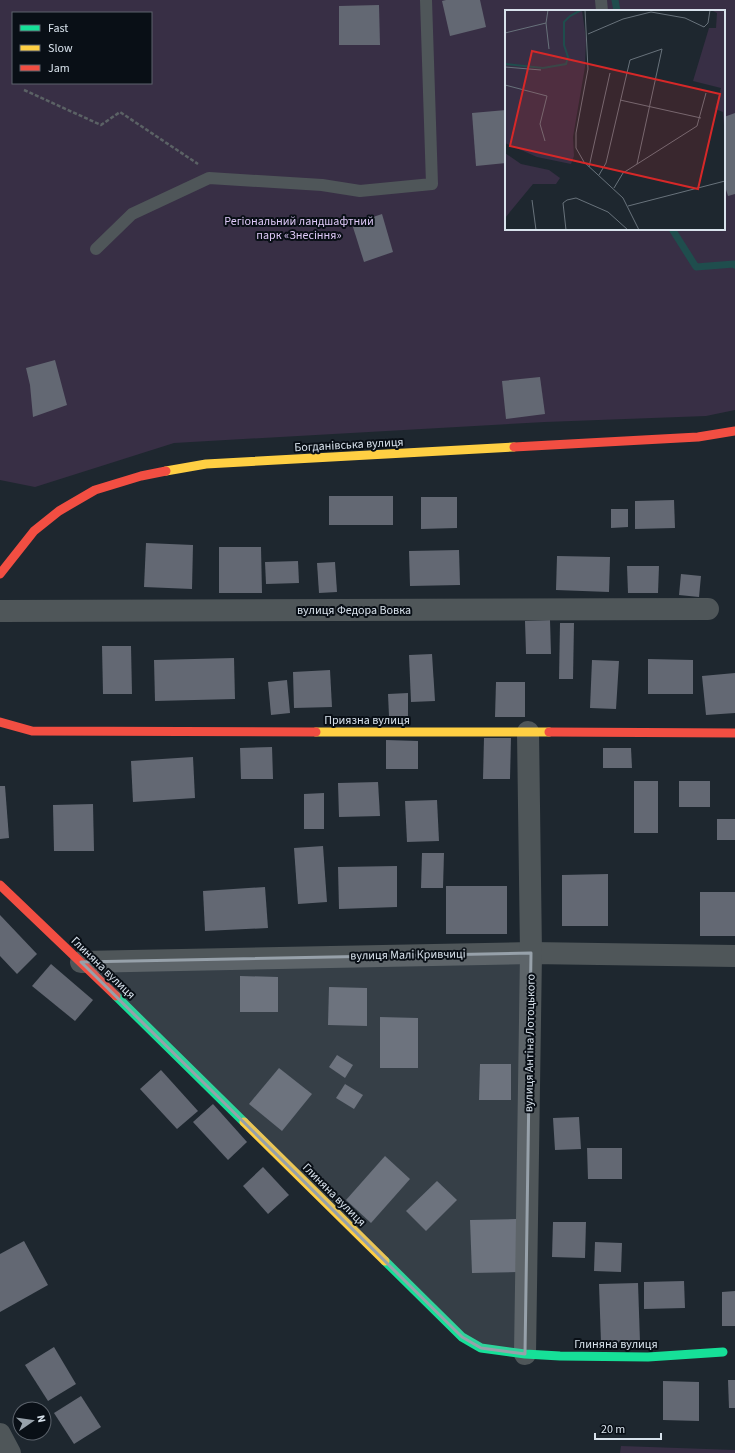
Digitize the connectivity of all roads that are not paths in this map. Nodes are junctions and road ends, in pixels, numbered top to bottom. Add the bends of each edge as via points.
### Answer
1 (426, 0) edge
2 (600, 0) edge
3 (602, 10) edge
4 (96, 249) dead end
5 (735, 431) edge
6 (0, 574) edge
7 (708, 609) dead end
8 (0, 611) edge
9 (0, 722) edge
10 (528, 732) junction
11 (735, 733) edge
12 (0, 885) edge
13 (531, 953) junction
14 (735, 956) edge
15 (81, 962) junction
16 (723, 1352) dead end
17 (525, 1354) junction
18 (0, 1434) edge
19 (10, 1453) edge

1 - 4 lane via 432,184 360,191 322,185 209,178 132,214
2 - 3 lane
5 - 6 street, Богданівська вулиця via 698,438 206,464 141,476 95,490 59,511 34,531
7 - 8 street, вулиця Федора Вовка
9 - 10 street, Приязна вулиця via 32,731
10 - 11 street, Приязна вулиця
10 - 13 street, вулиця Антіна Лотоцького
12 - 15 street, Глиняна вулиця
13 - 14 street, вулиця Малі Кривчиці
13 - 15 street, вулиця Малі Кривчиці
13 - 17 street, вулиця Антіна Лотоцького
15 - 17 street, Глиняна вулиця via 462,1337 481,1348
16 - 17 street, Глиняна вулиця via 648,1357
18 - 19 street

